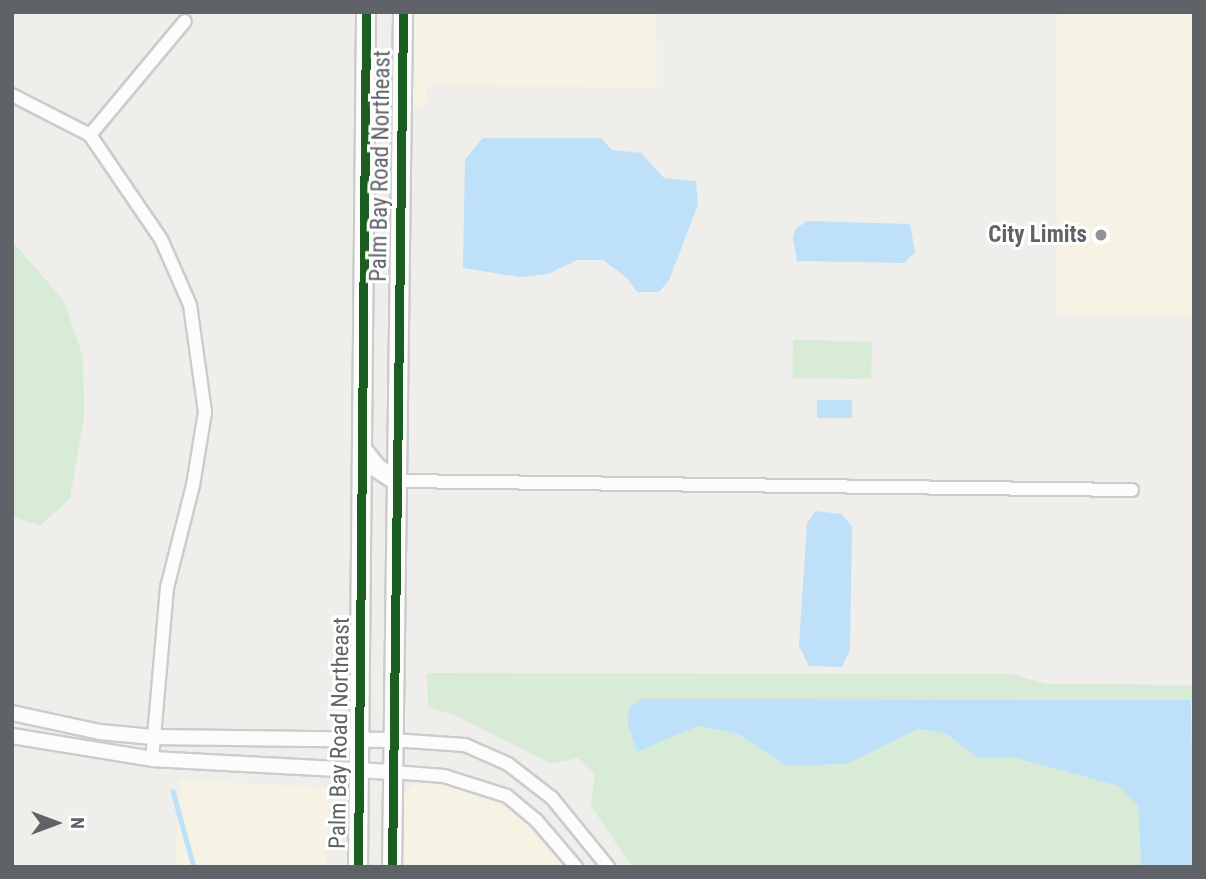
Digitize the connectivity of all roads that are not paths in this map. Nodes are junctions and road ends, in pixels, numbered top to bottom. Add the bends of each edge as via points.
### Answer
1 (366, 12) edge
2 (403, 12) edge
3 (185, 21) dead end
4 (12, 95) edge
5 (90, 135) junction
6 (362, 449) junction
7 (396, 481) junction
8 (1132, 490) dead end
9 (12, 713) edge
10 (12, 736) edge
11 (153, 737) junction
12 (359, 739) junction
13 (392, 740) junction
14 (152, 759) junction
15 (359, 770) junction
16 (393, 772) junction
17 (358, 867) edge
18 (392, 867) edge
19 (576, 867) edge
20 (608, 867) edge

1 - 6 main road, Palm Bay Road Northeast
2 - 7 main road, Palm Bay Road Northeast
3 - 5 street
4 - 5 street
5 - 11 street via 160,239 190,305 205,412 193,485 167,588
6 - 7 main road via 377,468
6 - 12 main road, Palm Bay Road Northeast
7 - 8 street
7 - 13 main road, Palm Bay Road Northeast
9 - 11 street via 89,730
10 - 14 street
11 - 12 street
11 - 14 street
12 - 13 street
12 - 15 main road, Palm Bay Road Northeast
13 - 16 main road, Palm Bay Road Northeast
13 - 20 street via 465,746 508,764 552,798
14 - 15 street
15 - 16 street
15 - 17 main road, Palm Bay Road Northeast
16 - 18 main road, Palm Bay Road Northeast
16 - 19 street via 444,776 507,796 536,820

